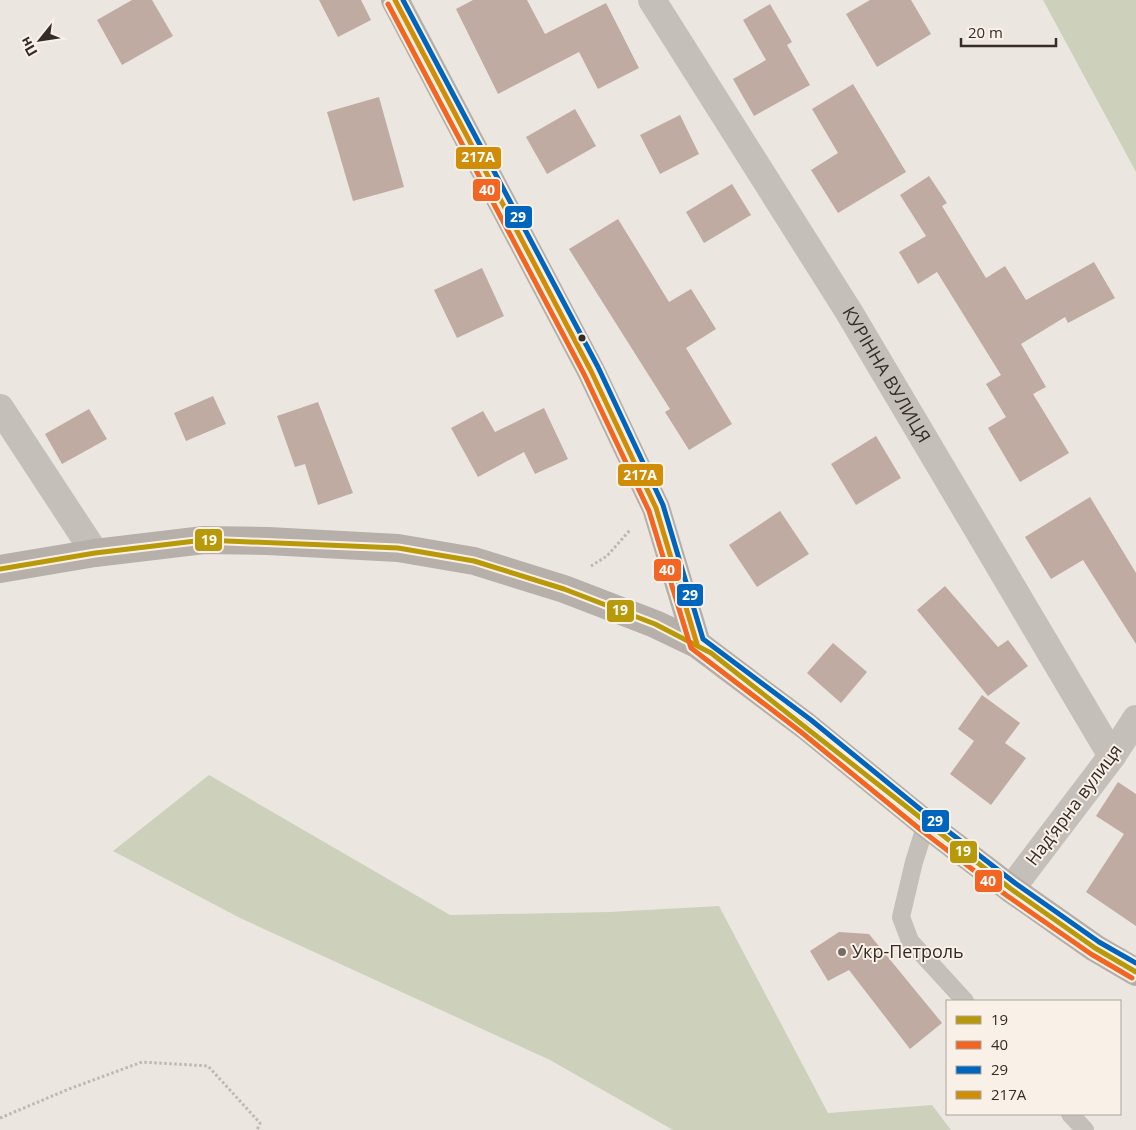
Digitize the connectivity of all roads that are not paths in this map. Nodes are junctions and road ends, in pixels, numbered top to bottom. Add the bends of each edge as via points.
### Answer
1 (395, 0) edge
2 (652, 0) edge
3 (0, 408) edge
4 (95, 553) junction
5 (0, 569) edge
6 (697, 644) junction
7 (1136, 720) edge
8 (1112, 756) junction
9 (926, 824) junction
10 (1011, 889) junction
11 (1136, 972) edge
12 (964, 1000) edge
13 (1071, 1115) edge
14 (1085, 1130) edge

1 - 6 main road via 591,371 656,508
2 - 8 street, КУРІННА ВУЛИЦЯ via 849,312
3 - 4 street
4 - 5 main road
4 - 6 main road via 204,540 336,543 437,553 564,589
6 - 9 main road via 806,726
7 - 8 street, Надʼярна вулиця
8 - 10 street, Надʼярна вулиця
9 - 10 main road
9 - 12 lane via 901,917 910,941
10 - 11 main road via 1095,948
13 - 14 lane

